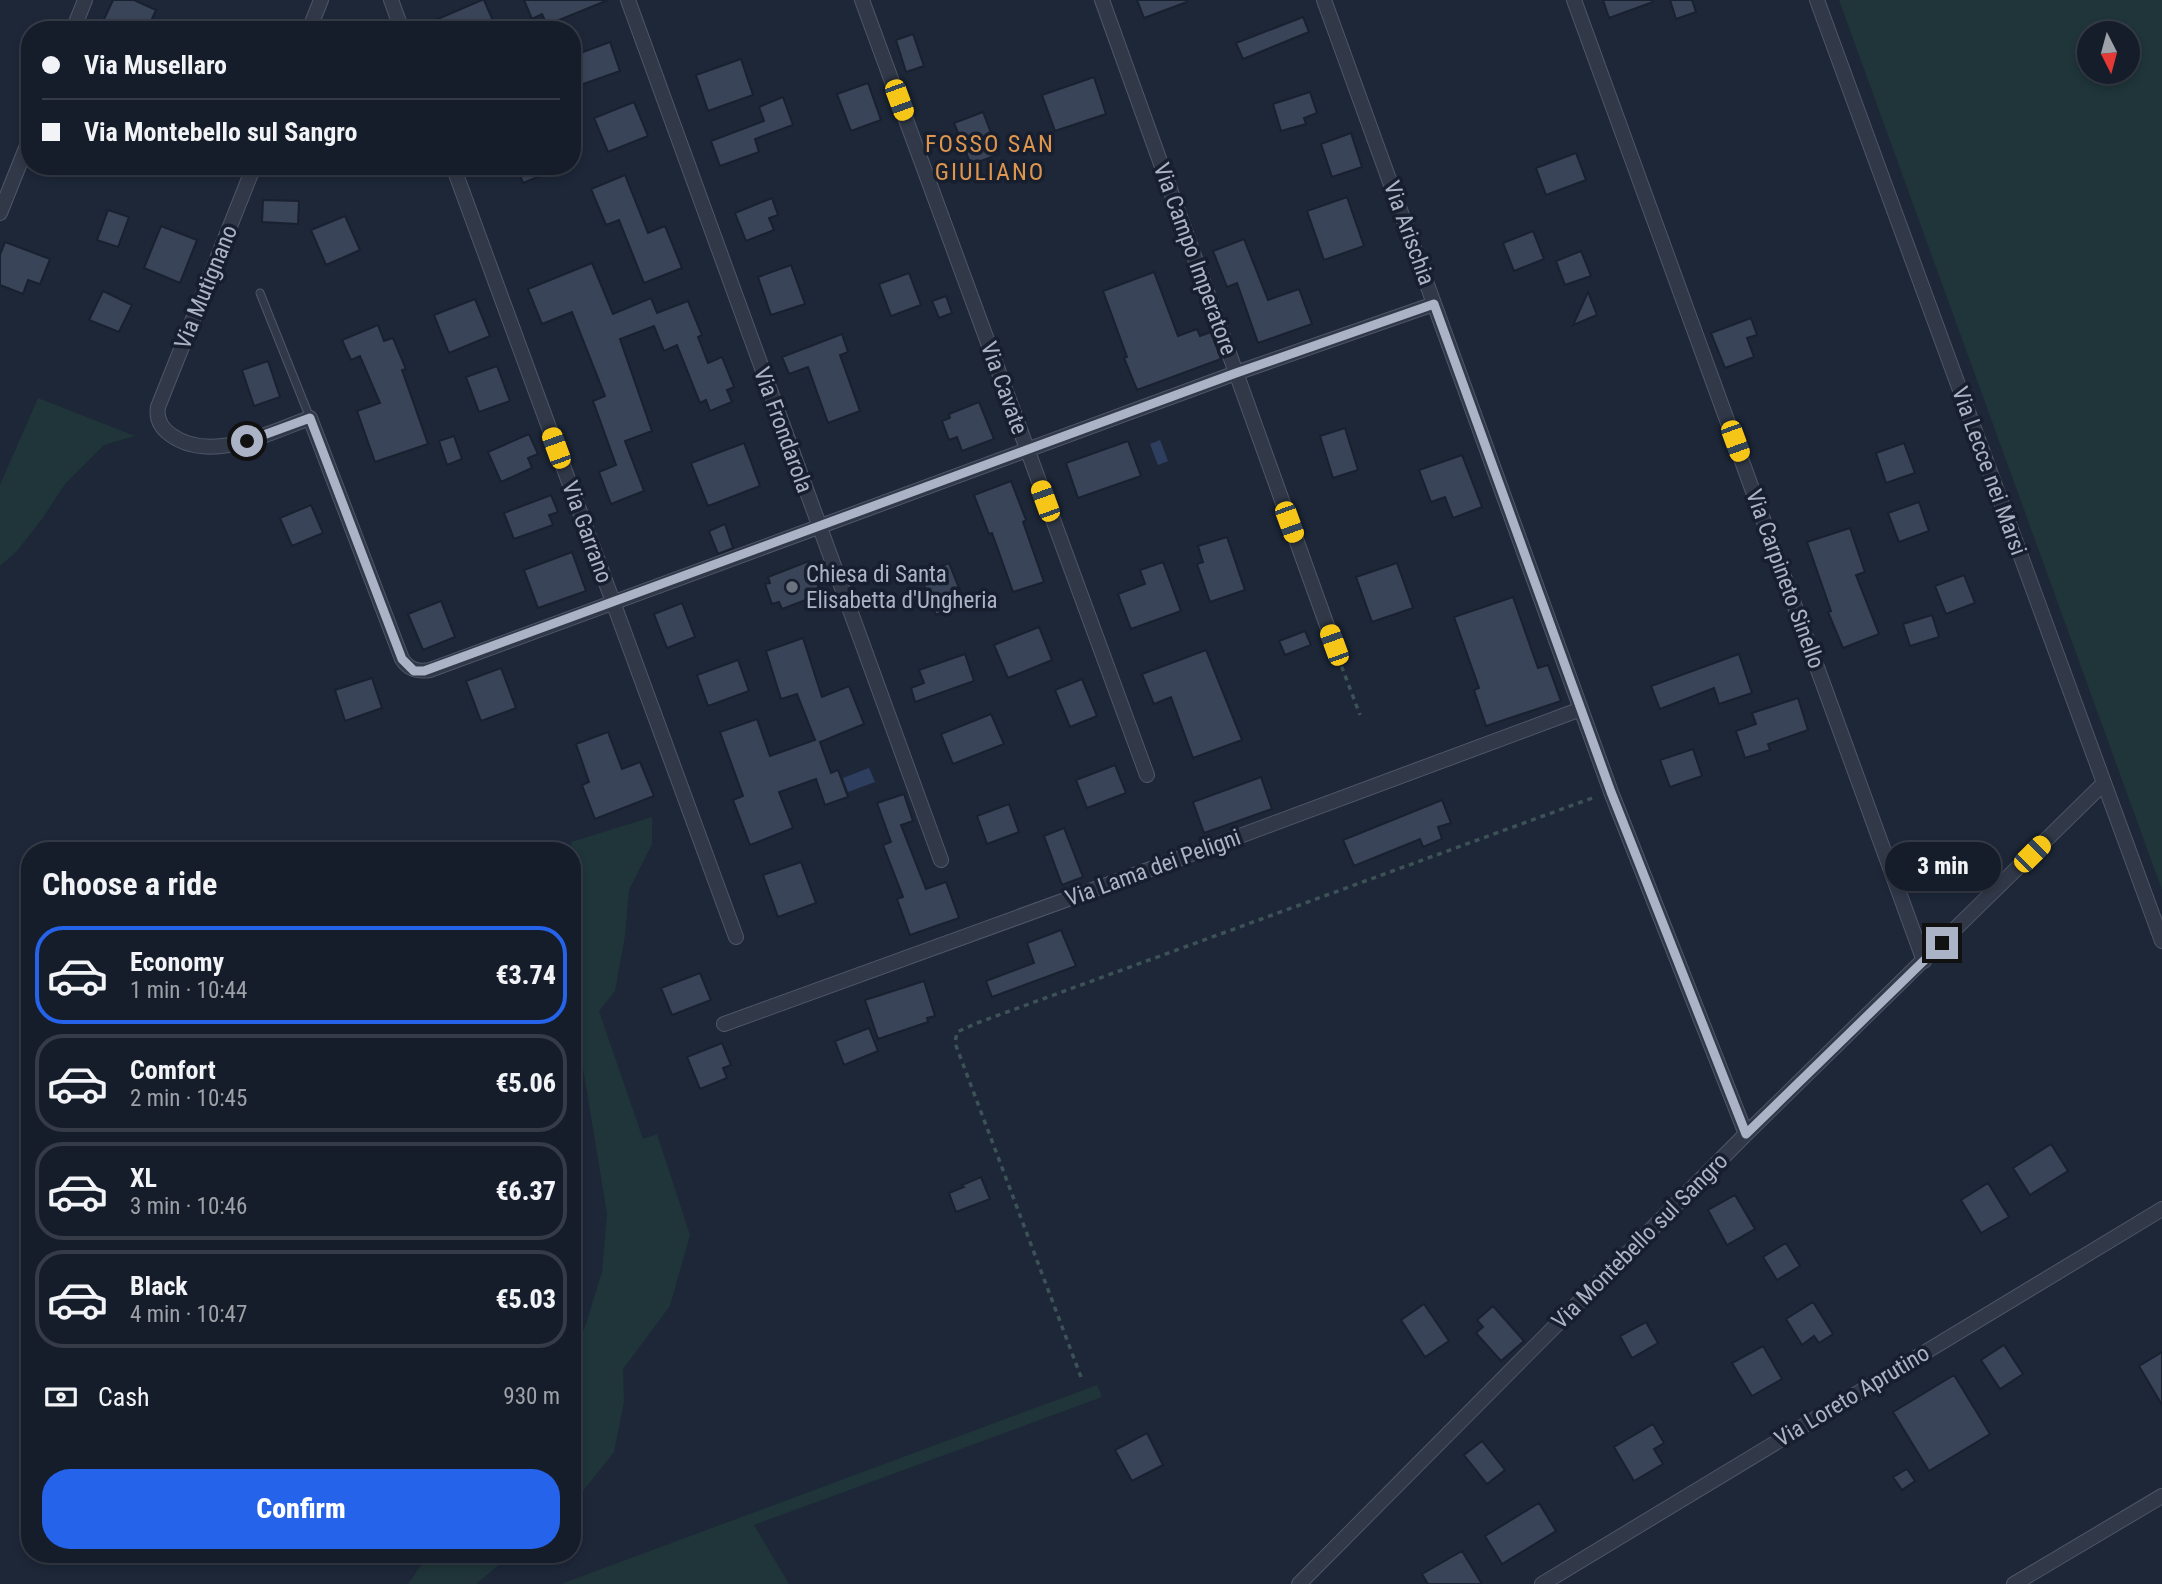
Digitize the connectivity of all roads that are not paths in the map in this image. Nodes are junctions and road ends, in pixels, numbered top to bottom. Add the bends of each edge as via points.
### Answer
1 (85, 0) edge
2 (321, 0) edge
3 (391, 0) edge
4 (628, 0) edge
5 (862, 0) edge
6 (1102, 0) edge
7 (1324, 0) edge
8 (1574, 0) edge
9 (1816, 0) edge
10 (77, 21) edge
11 (313, 21) edge
12 (399, 21) edge
13 (21, 160) edge
14 (250, 175) edge
15 (456, 175) edge
16 (0, 213) edge
17 (261, 293) dead end
18 (1434, 304) junction
19 (1236, 373) junction
20 (310, 418) junction
21 (1027, 451) junction
22 (818, 526) junction
23 (613, 602) junction
24 (1334, 645) road end
25 (1581, 709) junction
26 (1147, 775) dead end
27 (2104, 783) junction
28 (941, 860) dead end
29 (736, 937) dead end
30 (2162, 941) edge
31 (1924, 961) junction
32 (724, 1024) dead end
33 (1746, 1134) junction
34 (2162, 1209) edge
35 (2162, 1496) edge
36 (1298, 1584) edge
37 (1542, 1584) edge
38 (2014, 1584) edge

1 - 10 street
2 - 11 street
3 - 12 street
4 - 22 street, Via Frondarola
5 - 21 street, Via Cavate
6 - 19 street, Via Campo Imperatore
7 - 18 street, Via Arischia
8 - 31 street, Via Carpineto Sinello
9 - 27 street, Via Lecce nei Marsi
13 - 16 street
14 - 20 street, Via Mutignano via 158,407 159,422 181,440 206,446 247,441
15 - 23 street, Via Garrano
17 - 20 lane
18 - 19 street
18 - 25 street, Via Arischia
19 - 21 street
19 - 24 street, Via Campo Imperatore
20 - 23 street via 402,659 414,671 429,670
21 - 22 street
21 - 26 street, Via Cavate
22 - 23 street
22 - 28 street, Via Frondarola
23 - 29 street, Via Garrano
25 - 32 street, Via Lama dei Peligni
25 - 33 street, Via Arischia
27 - 30 street, Via Lecce nei Marsi
27 - 31 street, Via Montebello sul Sangro
31 - 33 street, Via Montebello sul Sangro
33 - 36 street, Via Montebello sul Sangro
34 - 37 street, Via Loreto Aprutino
35 - 38 street

